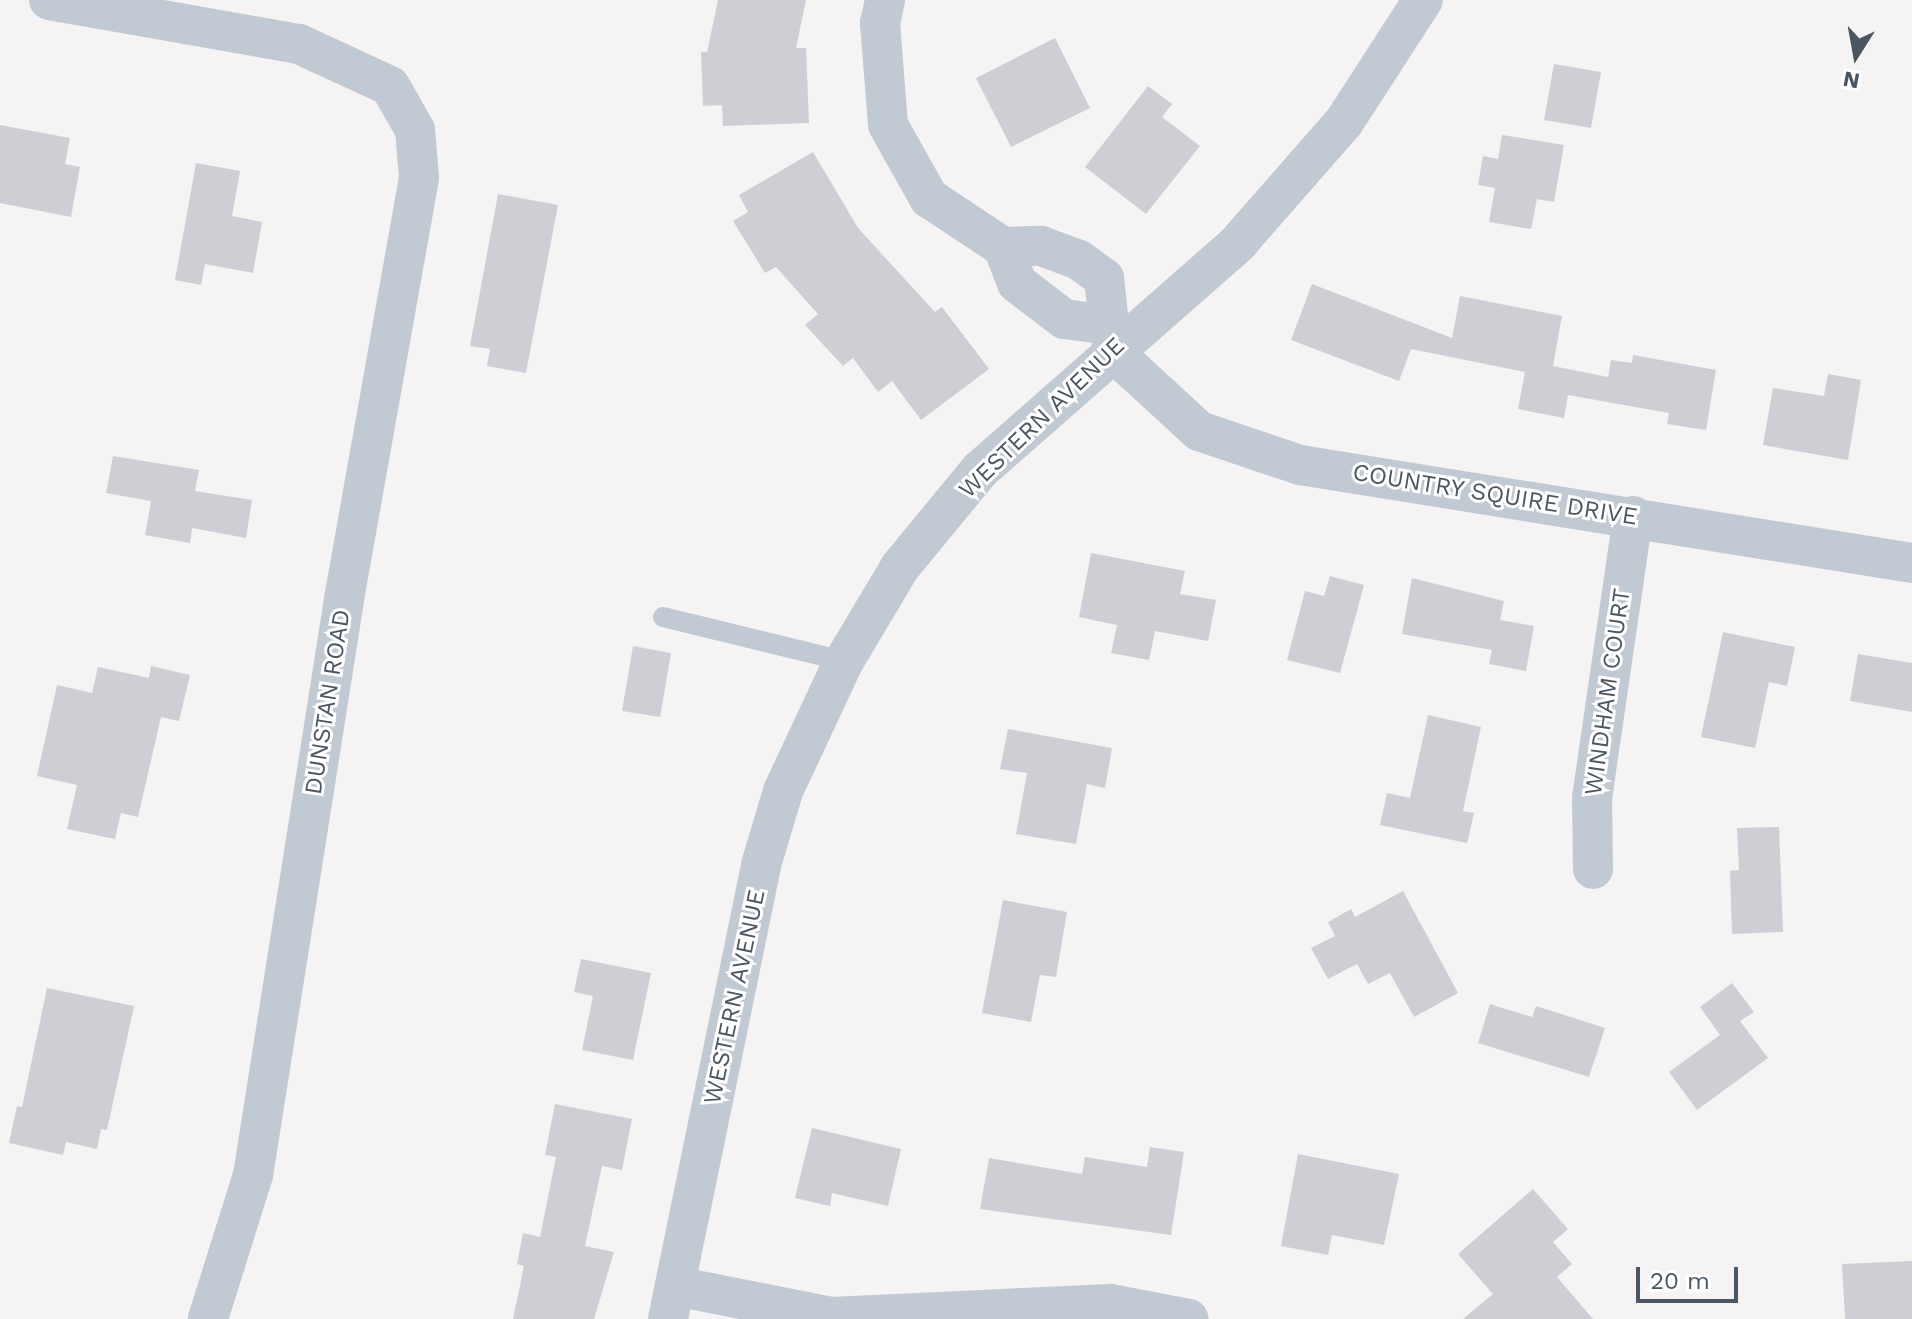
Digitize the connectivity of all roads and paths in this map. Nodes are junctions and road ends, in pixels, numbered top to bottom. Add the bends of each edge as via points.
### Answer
1 (49, 0) edge
2 (885, 0) edge
3 (1423, 0) edge
4 (128, 7) edge
5 (1003, 247) junction
6 (1115, 338) junction
7 (1633, 516) junction
8 (1912, 563) edge
9 (663, 617) dead end
10 (844, 661) junction
11 (1593, 869) dead end
12 (672, 1303) edge
13 (208, 1319) edge
14 (1189, 1319) edge

1 - 4 street
2 - 5 street via 880,23 888,125 929,198
3 - 6 street, WESTERN AVENUE via 1344,122 1238,243
4 - 13 street, DUNSTAN ROAD via 299,44 390,86 415,130 419,178 344,600 253,1175
5 - 6 street via 1017,283 1064,319
5 - 6 street via 1041,246 1079,260 1104,278
6 - 7 street, COUNTRY SQUIRE DRIVE via 1199,431 1300,465
6 - 10 street, WESTERN AVENUE via 980,470 900,567
7 - 8 street, COUNTRY SQUIRE DRIVE
7 - 11 street, WINDHAM COURT via 1592,798
9 - 10 lane
10 - 12 street, WESTERN AVENUE via 783,791 761,865
12 - 14 street via 831,1317 1110,1304

